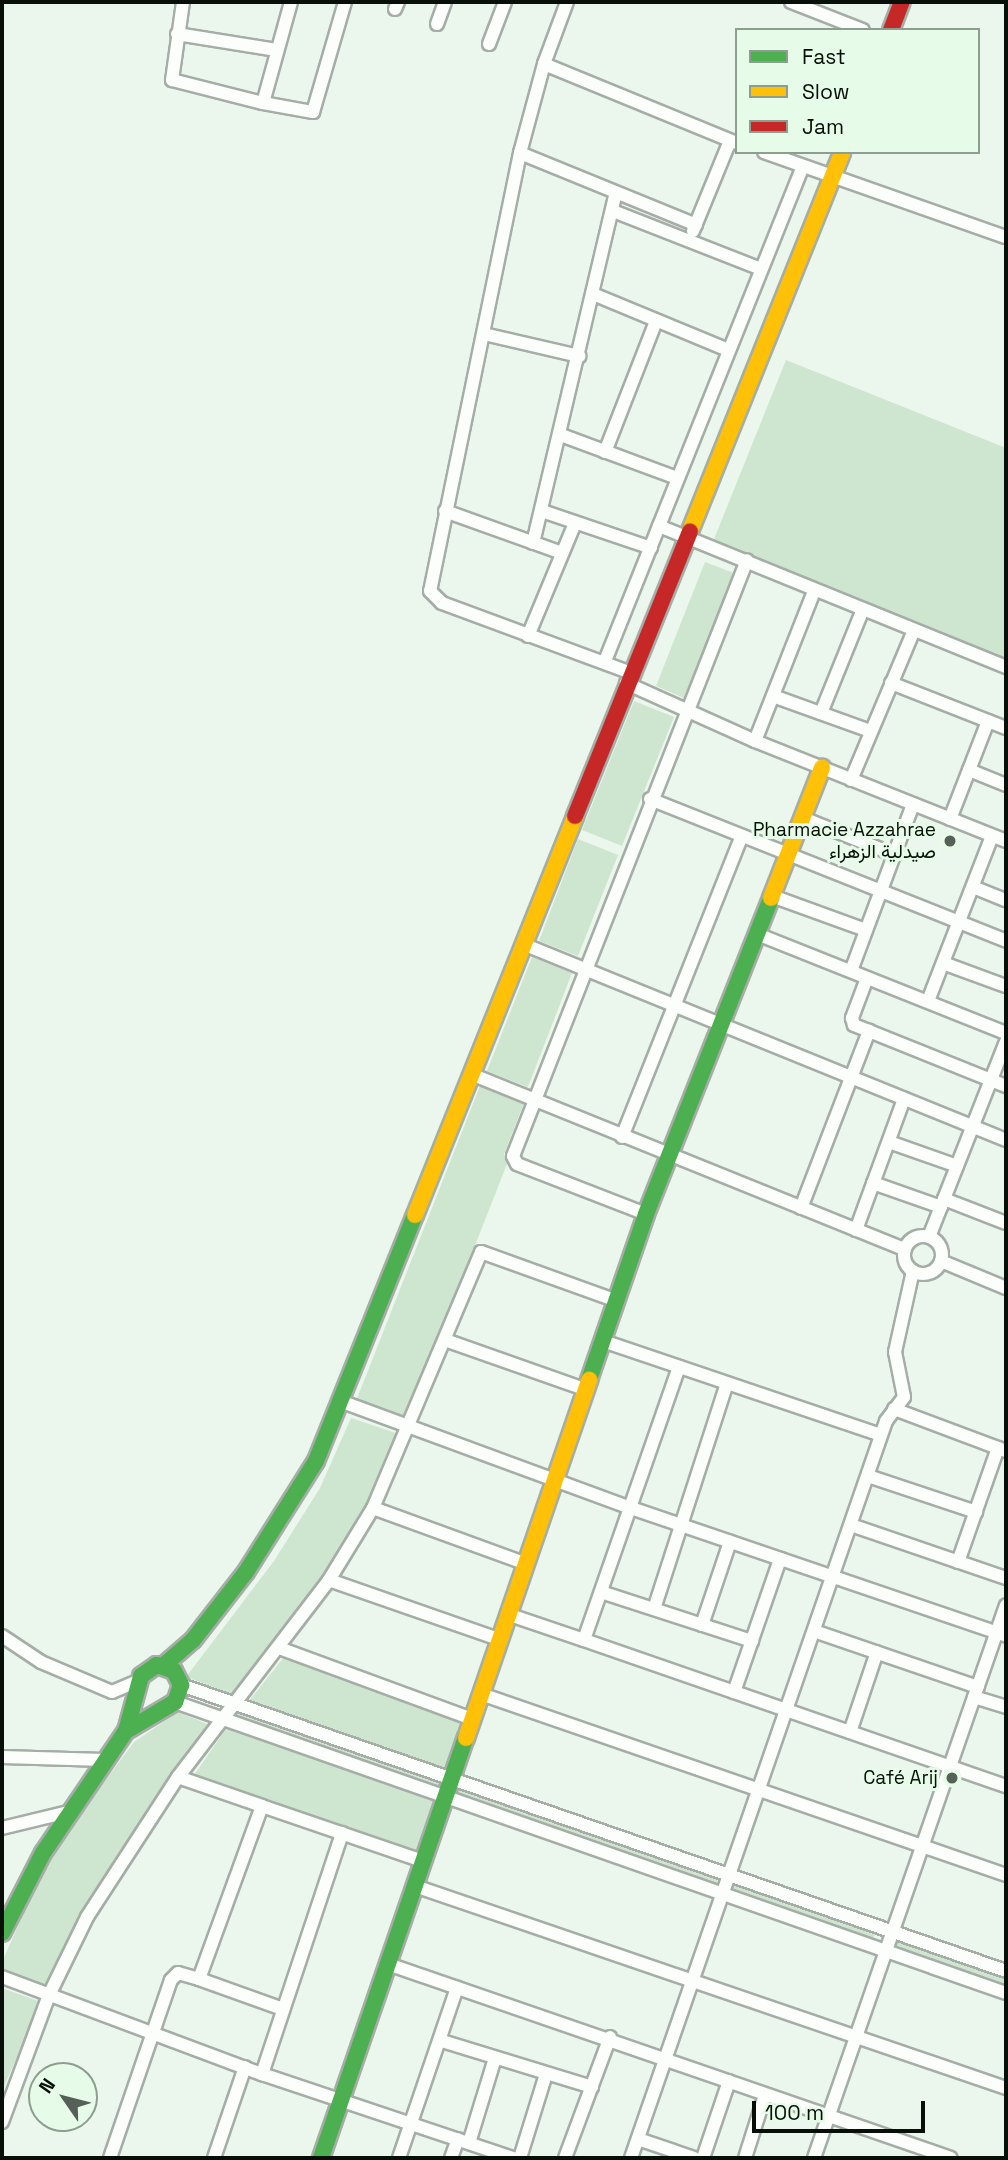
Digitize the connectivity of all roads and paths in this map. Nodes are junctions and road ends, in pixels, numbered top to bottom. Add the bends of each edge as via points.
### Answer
1 (183, 2) edge
2 (291, 2) edge
3 (345, 2) edge
4 (445, 2) edge
5 (505, 2) edge
6 (567, 2) edge
7 (791, 2) edge
8 (902, 2) edge
9 (437, 24) dead end
10 (858, 28) edge
11 (892, 28) edge
12 (177, 34) junction
13 (488, 44) dead end
14 (278, 50) junction
15 (544, 64) junction
16 (263, 103) junction
17 (733, 142) edge
18 (520, 153) junction
19 (770, 154) edge
20 (841, 154) edge
21 (803, 166) junction
22 (833, 174) junction
23 (616, 193) junction
24 (612, 211) junction
25 (696, 225) junction
26 (1006, 237) edge
27 (690, 241) junction
28 (761, 269) junction
29 (593, 294) junction
30 (656, 321) junction
31 (484, 334) junction
32 (728, 350) junction
33 (579, 356) junction
34 (561, 435) junction
35 (605, 452) junction
36 (677, 478) junction
37 (445, 511) junction
38 (542, 511) junction
39 (575, 523) junction
40 (659, 526) junction
41 (687, 537) junction
42 (533, 543) junction
43 (651, 548) junction
44 (562, 553) junction
45 (747, 560) junction
46 (814, 591) junction
47 (863, 609) junction
48 (914, 630) junction
49 (528, 636) junction
50 (606, 661) junction
51 (1006, 667) edge
52 (629, 678) junction
53 (891, 684) junction
54 (773, 696) junction
55 (686, 709) junction
56 (821, 713) junction
57 (988, 721) junction
58 (1006, 727) edge
59 (870, 731) junction
60 (755, 741) junction
61 (822, 768) junction
62 (969, 770) junction
63 (851, 780) junction
64 (1006, 785) edge
65 (650, 799) junction
66 (913, 804) junction
67 (803, 818) junction
68 (950, 818) junction
69 (992, 836) junction
70 (741, 838) junction
71 (1006, 841) edge
72 (895, 855) junction
73 (788, 856) junction
74 (973, 887) junction
75 (881, 892) junction
76 (772, 896) junction
77 (1006, 900) edge
78 (958, 923) junction
79 (866, 930) junction
80 (757, 934) junction
81 (1006, 942) edge
82 (523, 944) junction
83 (943, 963) junction
84 (585, 968) junction
85 (851, 971) junction
86 (867, 978) junction
87 (1006, 986) edge
88 (928, 1002) junction
89 (673, 1007) junction
90 (720, 1026) junction
91 (869, 1031) junction
92 (1006, 1033) edge
93 (1006, 1042) edge
94 (471, 1074) junction
95 (852, 1078) junction
96 (991, 1080) junction
97 (1006, 1086) edge
98 (904, 1099) junction
99 (533, 1102) junction
100 (973, 1127) junction
101 (622, 1137) junction
102 (1006, 1140) edge
103 (889, 1142) junction
104 (668, 1154) junction
105 (957, 1166) junction
106 (873, 1183) junction
107 (942, 1203) junction
108 (802, 1208) junction
109 (646, 1214) junction
110 (1006, 1223) edge
111 (856, 1230) junction
112 (929, 1237) junction
113 (905, 1249) junction
114 (941, 1261) junction
115 (913, 1271) junction
116 (1006, 1288) edge
117 (617, 1301) junction
118 (445, 1340) junction
119 (603, 1341) junction
120 (679, 1367) junction
121 (727, 1383) junction
122 (587, 1390) junction
123 (341, 1401) junction
124 (894, 1409) junction
125 (410, 1426) junction
126 (881, 1435) junction
127 (1002, 1450) edge
128 (868, 1476) junction
129 (556, 1481) junction
130 (373, 1508) junction
131 (631, 1508) junction
132 (976, 1512) junction
133 (682, 1525) junction
134 (851, 1525) junction
135 (730, 1542) junction
136 (780, 1559) junction
137 (958, 1562) junction
138 (527, 1564) junction
139 (832, 1577) junction
140 (1006, 1578) edge
141 (329, 1580) junction
142 (601, 1592) junction
143 (1006, 1605) edge
144 (654, 1609) junction
145 (510, 1615) junction
146 (702, 1625) junction
147 (814, 1631) junction
148 (1002, 1635) edge
149 (4, 1638) edge
150 (193, 1640) junction
151 (501, 1640) junction
152 (584, 1640) junction
153 (752, 1641) junction
154 (279, 1648) junction
155 (877, 1652) junction
156 (2, 1653) edge
157 (163, 1666) junction
158 (179, 1680) junction
159 (139, 1687) junction
160 (734, 1692) junction
161 (976, 1692) junction
162 (481, 1694) junction
163 (234, 1704) junction
164 (168, 1705) junction
165 (1006, 1707) edge
166 (786, 1710) junction
167 (472, 1719) junction
168 (222, 1722) junction
169 (126, 1731) junction
170 (850, 1732) junction
171 (2, 1757) edge
172 (105, 1760) junction
173 (948, 1767) junction
174 (178, 1777) junction
175 (450, 1780) junction
176 (1006, 1786) edge
177 (758, 1790) junction
178 (443, 1798) junction
179 (262, 1806) junction
180 (68, 1812) junction
181 (2, 1828) edge
182 (342, 1833) junction
183 (922, 1846) junction
184 (423, 1861) junction
185 (1006, 1875) edge
186 (729, 1876) junction
187 (415, 1886) junction
188 (722, 1895) junction
189 (890, 1931) junction
190 (2, 1933) edge
191 (884, 1951) junction
192 (388, 1964) junction
193 (1006, 1971) edge
194 (2, 1977) edge
195 (199, 1979) junction
196 (693, 1980) junction
197 (457, 1988) junction
198 (1006, 1993) edge
199 (50, 1995) junction
200 (283, 2009) junction
201 (152, 2035) junction
202 (610, 2037) junction
203 (855, 2037) junction
204 (442, 2041) junction
205 (495, 2058) junction
206 (667, 2059) junction
207 (245, 2067) junction
208 (262, 2074) junction
209 (546, 2074) junction
210 (729, 2081) junction
211 (592, 2087) junction
212 (1006, 2088) edge
213 (765, 2095) junction
214 (341, 2101) junction
215 (827, 2117) junction
216 (2, 2122) edge
217 (412, 2123) junction
218 (638, 2140) junction
219 (463, 2141) junction
220 (110, 2158) edge
221 (214, 2158) edge
222 (321, 2158) edge
223 (399, 2158) edge
224 (451, 2158) edge
225 (513, 2158) edge
226 (520, 2158) edge
227 (565, 2158) edge
228 (631, 2158) edge
229 (694, 2158) edge
230 (703, 2158) edge
231 (745, 2158) edge
232 (814, 2158) edge
233 (951, 2158) edge

1 - 12 street
2 - 14 street
3 - 16 street via 313,112
4 - 9 street
5 - 13 street
6 - 15 street
7 - 10 street
8 - 11 main road
12 - 14 street
12 - 16 street via 171,69 176,84
14 - 16 street
15 - 17 street
15 - 18 street
17 - 25 street
18 - 23 street
18 - 31 street
19 - 21 street
20 - 22 main road
21 - 22 street
21 - 28 street
22 - 26 street
22 - 41 main road
23 - 24 street
23 - 25 street
24 - 27 street
24 - 29 street
25 - 27 street
27 - 28 street
28 - 32 street
29 - 30 street
29 - 33 street
30 - 32 street
30 - 35 street
31 - 33 street
31 - 37 street
32 - 36 street
33 - 34 street
34 - 35 street
34 - 38 street
35 - 36 street
36 - 40 street
37 - 42 street
37 - 49 street via 432,596
38 - 39 street
38 - 42 street
39 - 43 street
39 - 44 street
40 - 41 street
40 - 43 street
41 - 45 street
41 - 52 main road
42 - 44 street
43 - 50 street
44 - 49 street
45 - 46 street
45 - 55 street
46 - 47 street
46 - 54 street
47 - 48 street
47 - 56 street
48 - 51 street
48 - 53 street
49 - 50 street
50 - 52 street
52 - 55 street
52 - 82 main road
53 - 57 street
53 - 59 street
54 - 56 street
54 - 60 street
55 - 60 street
55 - 65 street
56 - 59 street
57 - 58 street
57 - 62 street
59 - 63 street
60 - 61 street
61 - 63 street
61 - 67 main road
62 - 64 street
62 - 68 street
63 - 66 street
65 - 70 street
65 - 84 street
66 - 68 street
66 - 72 street
67 - 72 street
67 - 73 main road
68 - 69 street
69 - 71 street
69 - 74 street
70 - 73 street
70 - 89 street
72 - 75 street
73 - 75 street
73 - 76 main road
74 - 77 street
74 - 78 street
75 - 78 street
75 - 79 street
76 - 79 street
76 - 80 main road
78 - 81 street
78 - 83 street
79 - 85 street
80 - 85 street
80 - 90 main road
82 - 84 street
82 - 94 main road
83 - 87 street
83 - 88 street
84 - 89 street
84 - 99 street
85 - 86 street
86 - 88 street
86 - 91 street via 852,1021
88 - 92 street
89 - 90 street
89 - 101 street
90 - 95 street
90 - 104 main road
91 - 95 street
91 - 96 street
93 - 96 street
94 - 99 street
94 - 123 main road
95 - 98 street
95 - 108 street
96 - 97 street
96 - 100 street
98 - 100 street
98 - 103 street
99 - 101 street
99 - 109 street via 514,1162
100 - 102 street
100 - 105 street
101 - 104 street
103 - 105 street
103 - 106 street
104 - 108 street
104 - 109 main road
105 - 107 street
106 - 107 street
106 - 111 street
107 - 110 street
107 - 112 street
108 - 111 street
109 - 117 main road
111 - 113 street
112 - 113 street via 912,1239
112 - 114 street via 941,1249
113 - 115 street via 904,1261
114 - 115 street via 928,1273
114 - 116 street
115 - 124 street via 895,1352 904,1397
117 - 118 street via 481,1252
117 - 119 main road
118 - 122 street
118 - 125 street
119 - 120 street
119 - 122 main road
120 - 121 street
120 - 131 street
121 - 126 street
121 - 133 street
122 - 129 main road
123 - 125 street
123 - 150 main road via 316,1461 280,1525
124 - 126 street
124 - 127 street
125 - 129 street
125 - 130 street
126 - 128 street
127 - 132 street
128 - 132 street
128 - 134 street
129 - 131 street
129 - 138 main road
130 - 138 street
130 - 141 street
131 - 133 street
131 - 142 street
132 - 137 street
133 - 135 street
133 - 144 street
134 - 137 street
134 - 139 street
135 - 136 street
135 - 146 street
136 - 139 street
136 - 153 street
137 - 140 street
138 - 145 main road
139 - 147 street
139 - 148 street
141 - 151 street
141 - 154 street
142 - 144 street
142 - 152 street
143 - 148 street
144 - 146 street
145 - 151 main road
145 - 152 street
146 - 153 street
147 - 155 street
147 - 166 street
148 - 161 street
149 - 156 street
149 - 159 street via 50,1666 112,1692
150 - 157 main road
150 - 158 main road
151 - 162 main road
152 - 160 street
153 - 160 street
154 - 163 street
154 - 167 street
155 - 161 street
155 - 170 street
157 - 158 main road
157 - 159 main road via 145,1671
158 - 163 street
158 - 164 main road
159 - 164 main road via 150,1707
159 - 169 main road
160 - 166 street
161 - 165 street
161 - 173 street
162 - 167 main road
162 - 177 street
163 - 168 street
163 - 175 street
164 - 168 street
164 - 169 main road
166 - 170 street
166 - 177 street
167 - 175 main road
168 - 174 street
168 - 178 street
169 - 172 main road
170 - 173 street
171 - 172 street
172 - 180 main road
173 - 176 street
173 - 183 street
174 - 179 street
174 - 199 street via 87,1917
175 - 178 main road
175 - 186 street
177 - 183 street
177 - 186 street
178 - 184 main road
178 - 188 street
179 - 182 street
179 - 195 street
180 - 181 street
180 - 190 main road
182 - 184 street
182 - 200 street
183 - 185 street
183 - 189 street
184 - 187 main road
186 - 188 street
186 - 189 street
187 - 192 main road
187 - 196 street
188 - 191 street
188 - 196 street
189 - 191 street
189 - 193 street
191 - 198 street
191 - 203 street
192 - 197 street
192 - 214 main road
194 - 199 street
195 - 200 street
195 - 201 street via 174,1975
196 - 203 street
196 - 206 street
197 - 202 street
197 - 204 street
199 - 201 street
199 - 216 street
200 - 208 street
201 - 207 street
201 - 220 street
202 - 206 street
202 - 211 street
203 - 212 street
203 - 215 street
204 - 205 street
204 - 217 street
205 - 209 street
205 - 219 street
206 - 210 street
206 - 218 street
207 - 208 street
207 - 221 street
208 - 214 street
209 - 211 street
209 - 226 street
210 - 213 street
210 - 230 street
211 - 227 street
213 - 215 street
213 - 231 street
214 - 217 street
214 - 222 main road
215 - 232 street
215 - 233 street
217 - 219 street
217 - 223 street
218 - 228 street
218 - 229 street
219 - 224 street
219 - 225 street

